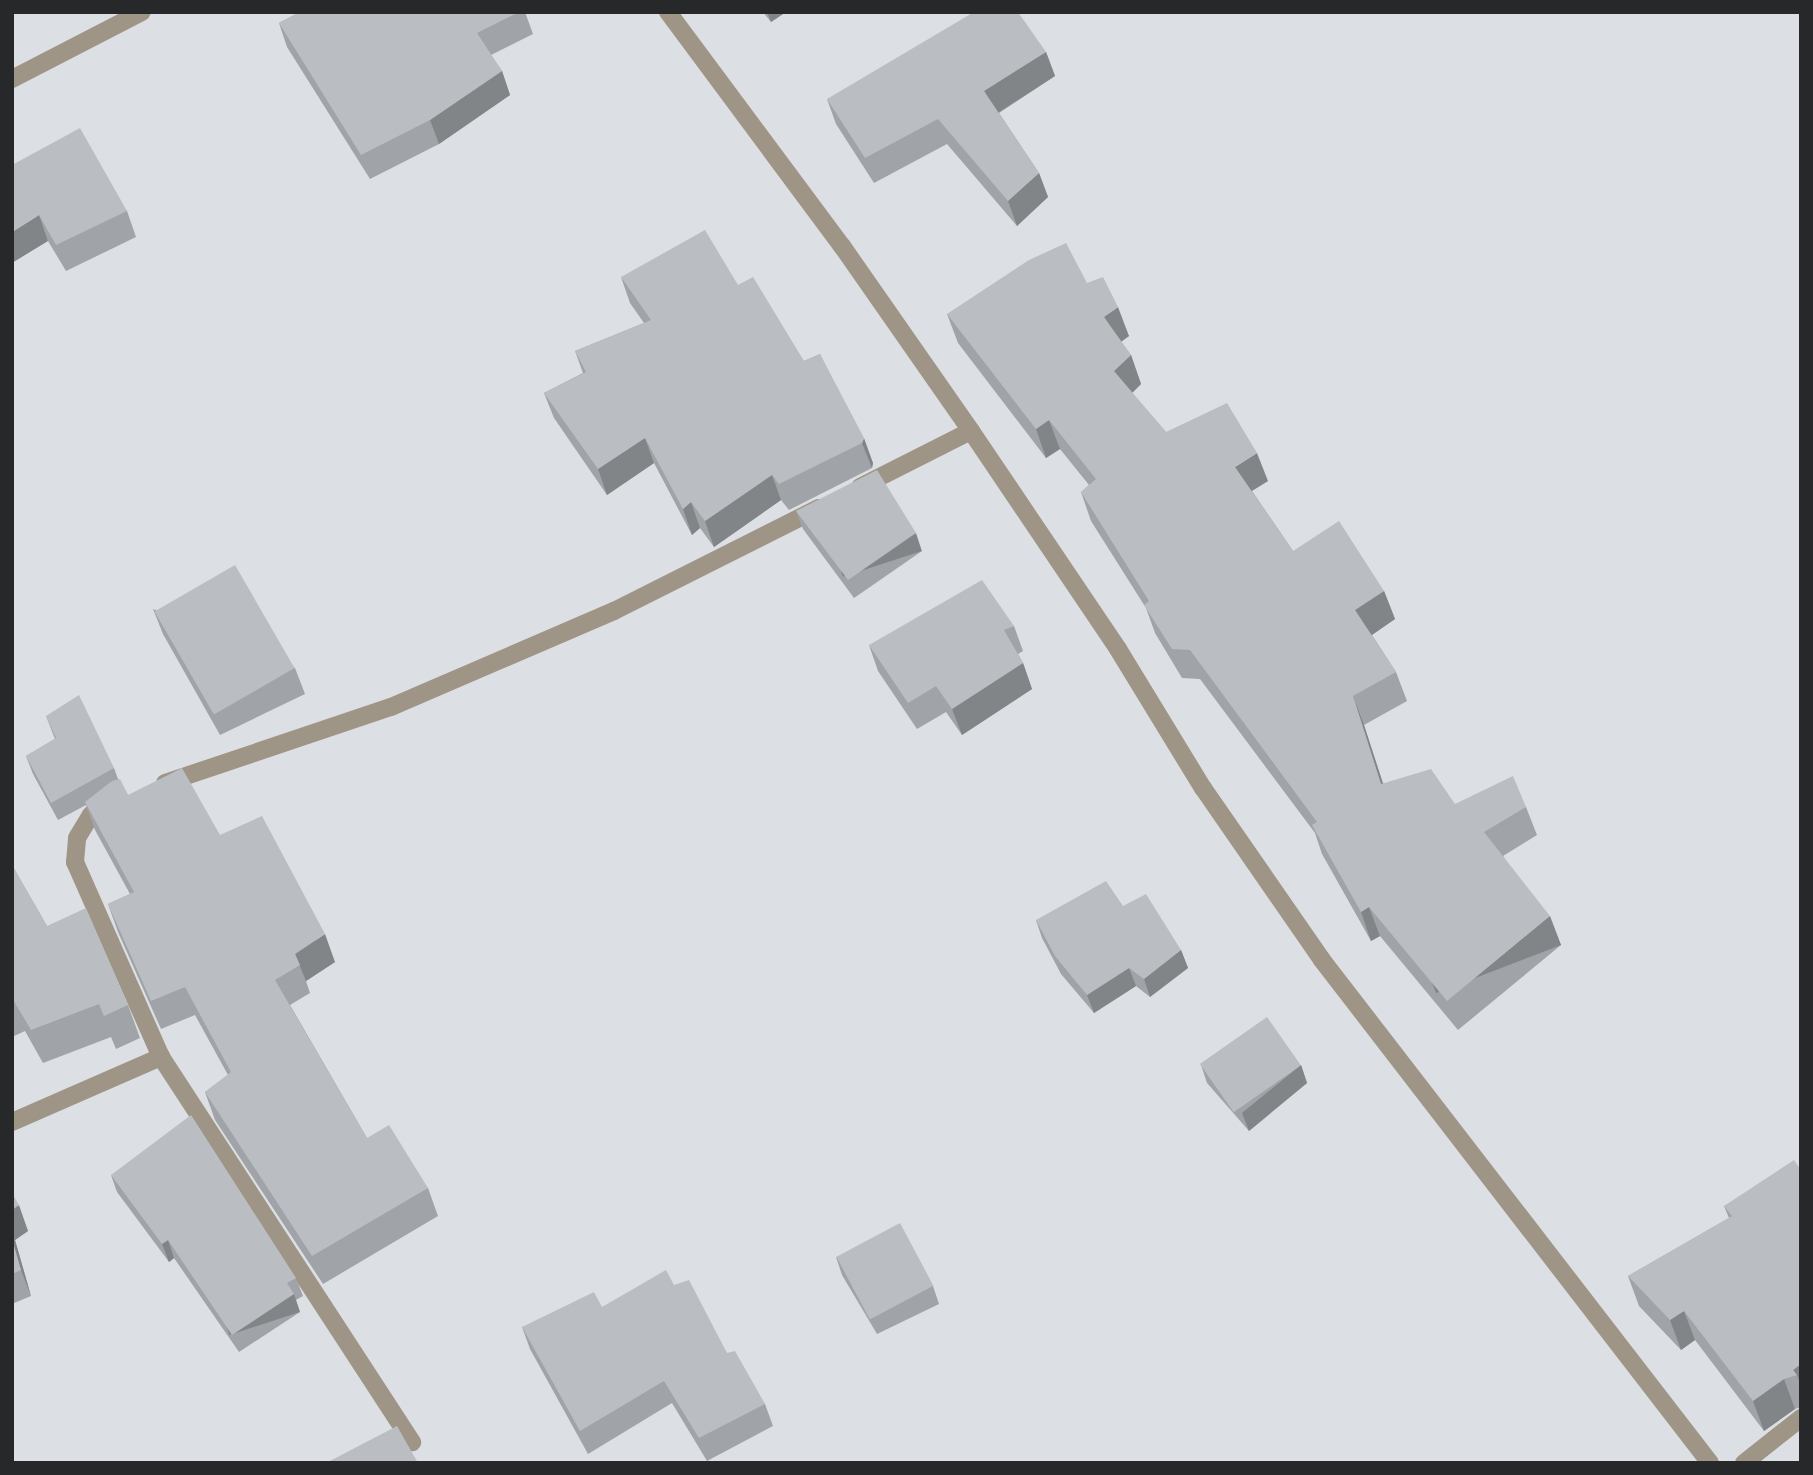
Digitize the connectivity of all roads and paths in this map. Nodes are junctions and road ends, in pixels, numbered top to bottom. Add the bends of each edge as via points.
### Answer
1 (142, 12) edge
2 (668, 12) edge
3 (12, 79) edge
4 (971, 431) junction
5 (160, 1057) junction
6 (12, 1122) edge
7 (1801, 1419) edge
8 (412, 1442) dead end
9 (1710, 1463) edge
10 (1744, 1463) edge

1 - 3 street
2 - 4 street via 842,246
4 - 5 street via 614,611 391,707 137,793 92,815 77,838 75,862
4 - 9 street via 1118,649 1203,788 1322,960
5 - 6 street
5 - 8 street
7 - 10 street

